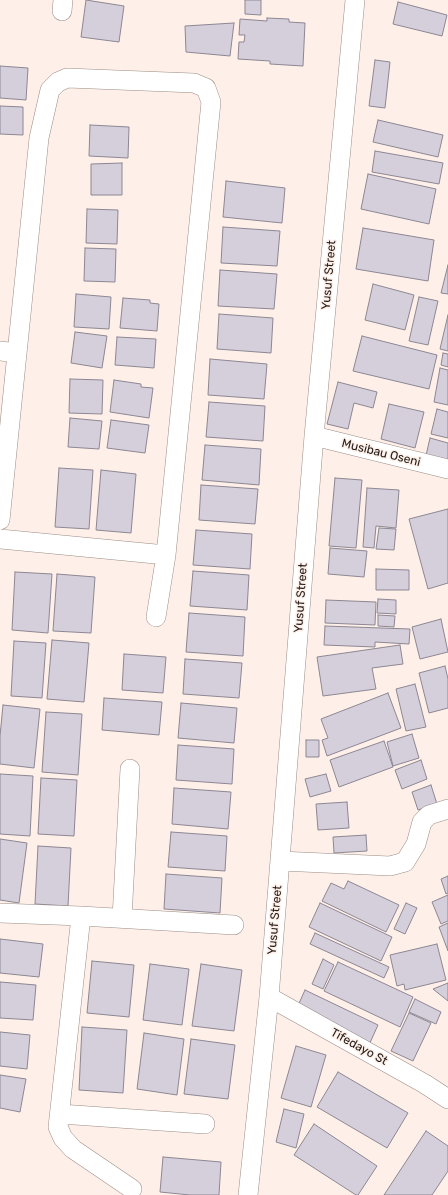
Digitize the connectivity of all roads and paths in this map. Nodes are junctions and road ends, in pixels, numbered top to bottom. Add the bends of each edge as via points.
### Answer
1 (354, 0) edge
2 (8, 352) edge
3 (314, 436) junction
4 (448, 469) edge
5 (0, 520) edge
6 (0, 539) edge
7 (166, 555) junction
8 (156, 617) dead end
9 (130, 769) dead end
10 (448, 809) edge
11 (280, 861) junction
12 (0, 913) edge
13 (81, 916) junction
14 (122, 918) junction
15 (234, 925) dead end
16 (269, 997) junction
17 (448, 1099) edge
18 (60, 1114) junction
19 (205, 1124) dead end
20 (132, 1189) dead end
21 (248, 1195) edge

1 - 3 street, Yusuf Street
2 - 5 street
2 - 7 street via 38,138 50,90 67,78 194,83 206,88 211,102
3 - 4 street, Musibau Oseni
3 - 11 street, Yusuf Street
6 - 7 street
7 - 8 street
9 - 14 street
10 - 11 street via 429,815 422,822 416,844 405,862 390,866
11 - 16 street, Yusuf Street
12 - 13 street
13 - 14 street
13 - 18 street
14 - 15 street
16 - 17 street, Tifedayo St
16 - 21 street, Yusuf Street
18 - 19 street
18 - 20 street via 58,1127 63,1138 73,1149

